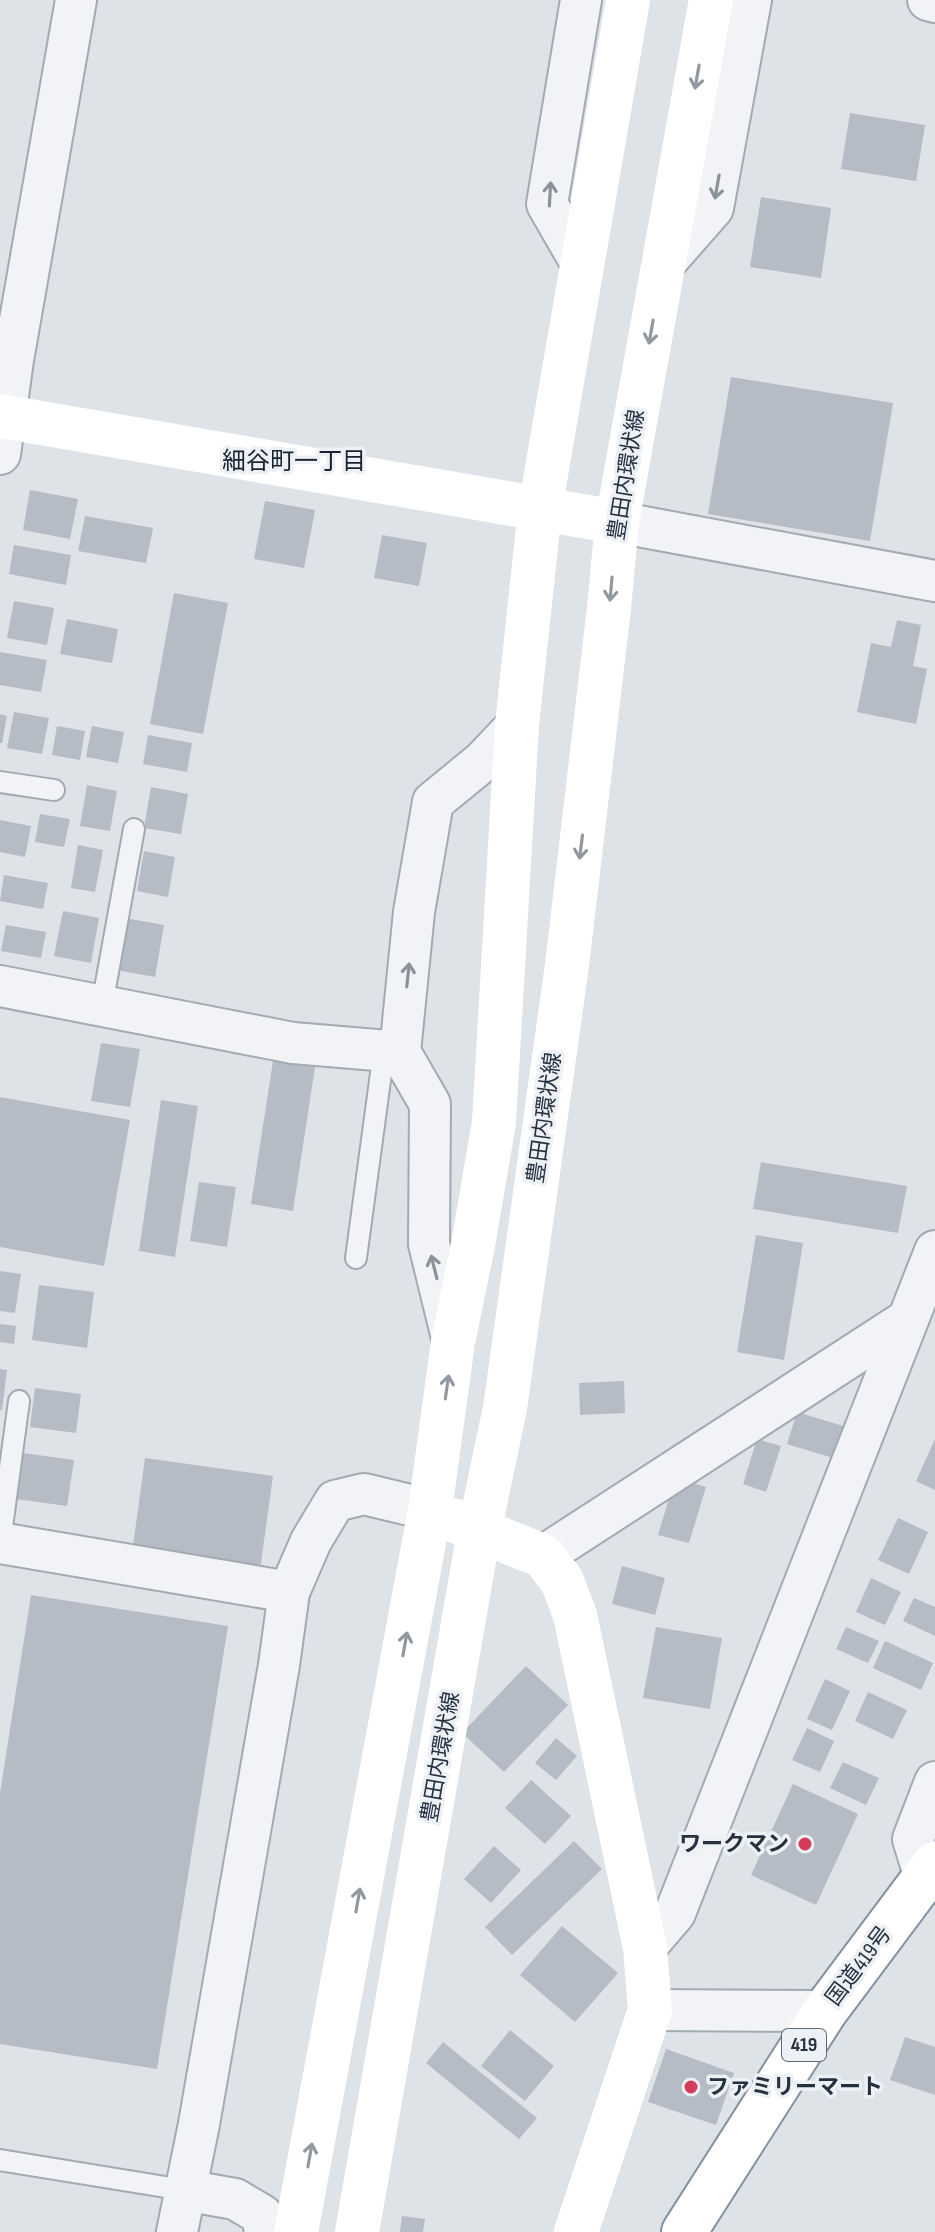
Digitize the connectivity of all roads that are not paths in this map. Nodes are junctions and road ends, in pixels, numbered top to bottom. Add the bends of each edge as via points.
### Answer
1 (76, 0) edge
2 (581, 0) edge
3 (628, 0) edge
4 (711, 0) edge
5 (751, 0) edge
6 (928, 0) edge
7 (935, 2) edge
8 (581, 263) junction
9 (663, 265) junction
10 (2, 429) edge
11 (540, 509) junction
12 (617, 522) junction
13 (935, 581) edge
14 (517, 725) junction
15 (0, 782) edge
16 (54, 790) dead end
17 (134, 829) dead end
18 (0, 986) edge
19 (102, 1005) junction
20 (392, 1052) junction
21 (356, 1258) dead end
22 (932, 1267) edge
23 (907, 1320) junction
24 (453, 1342) junction
25 (19, 1401) dead end
26 (430, 1510) junction
27 (479, 1532) junction
28 (0, 1543) edge
29 (543, 1556) junction
30 (289, 1592) junction
31 (935, 1782) edge
32 (930, 1871) edge
33 (645, 1948) junction
34 (650, 2010) junction
35 (825, 2011) junction
36 (0, 2160) edge
37 (184, 2190) junction
38 (177, 2232) edge
39 (265, 2232) edge
40 (296, 2232) edge
41 (357, 2232) edge
42 (576, 2232) edge
43 (684, 2232) edge

1 - 10 street
8 -> 2 street via 547,204
3 - 8 main road
4 -> 9 main road, 豊田内環状線
5 -> 9 street via 713,208
6 - 7 street
8 - 11 main road
9 -> 12 main road, 豊田内環状線
10 - 11 main road
11 - 12 main road
11 - 14 main road
12 - 13 street
12 -> 27 main road, 豊田内環状線 via 567,965 505,1408
20 -> 14 street via 433,802
14 - 24 main road via 494,1122
15 - 16 lane
17 - 19 lane
18 - 19 street
19 - 20 street via 293,1043
20 - 21 lane
24 -> 20 street via 429,1244 430,1104
22 - 23 street
23 - 29 street
23 - 33 street via 675,1913
26 -> 24 main road
25 - 28 lane
26 - 27 main road
26 - 30 street via 364,1494 335,1501
40 -> 26 main road
27 - 29 main road
27 - 41 main road, 豊田内環状線
28 - 30 street
29 - 33 main road via 562,1581 575,1615
30 - 37 street
31 - 32 street via 913,1839
32 - 35 main road, 国道419号 / 419
33 - 34 main road
34 - 35 street
34 - 42 main road
35 - 43 main road, 国道419号 / 419
36 - 37 lane
37 - 38 street
37 - 39 street via 235,2199 262,2215

